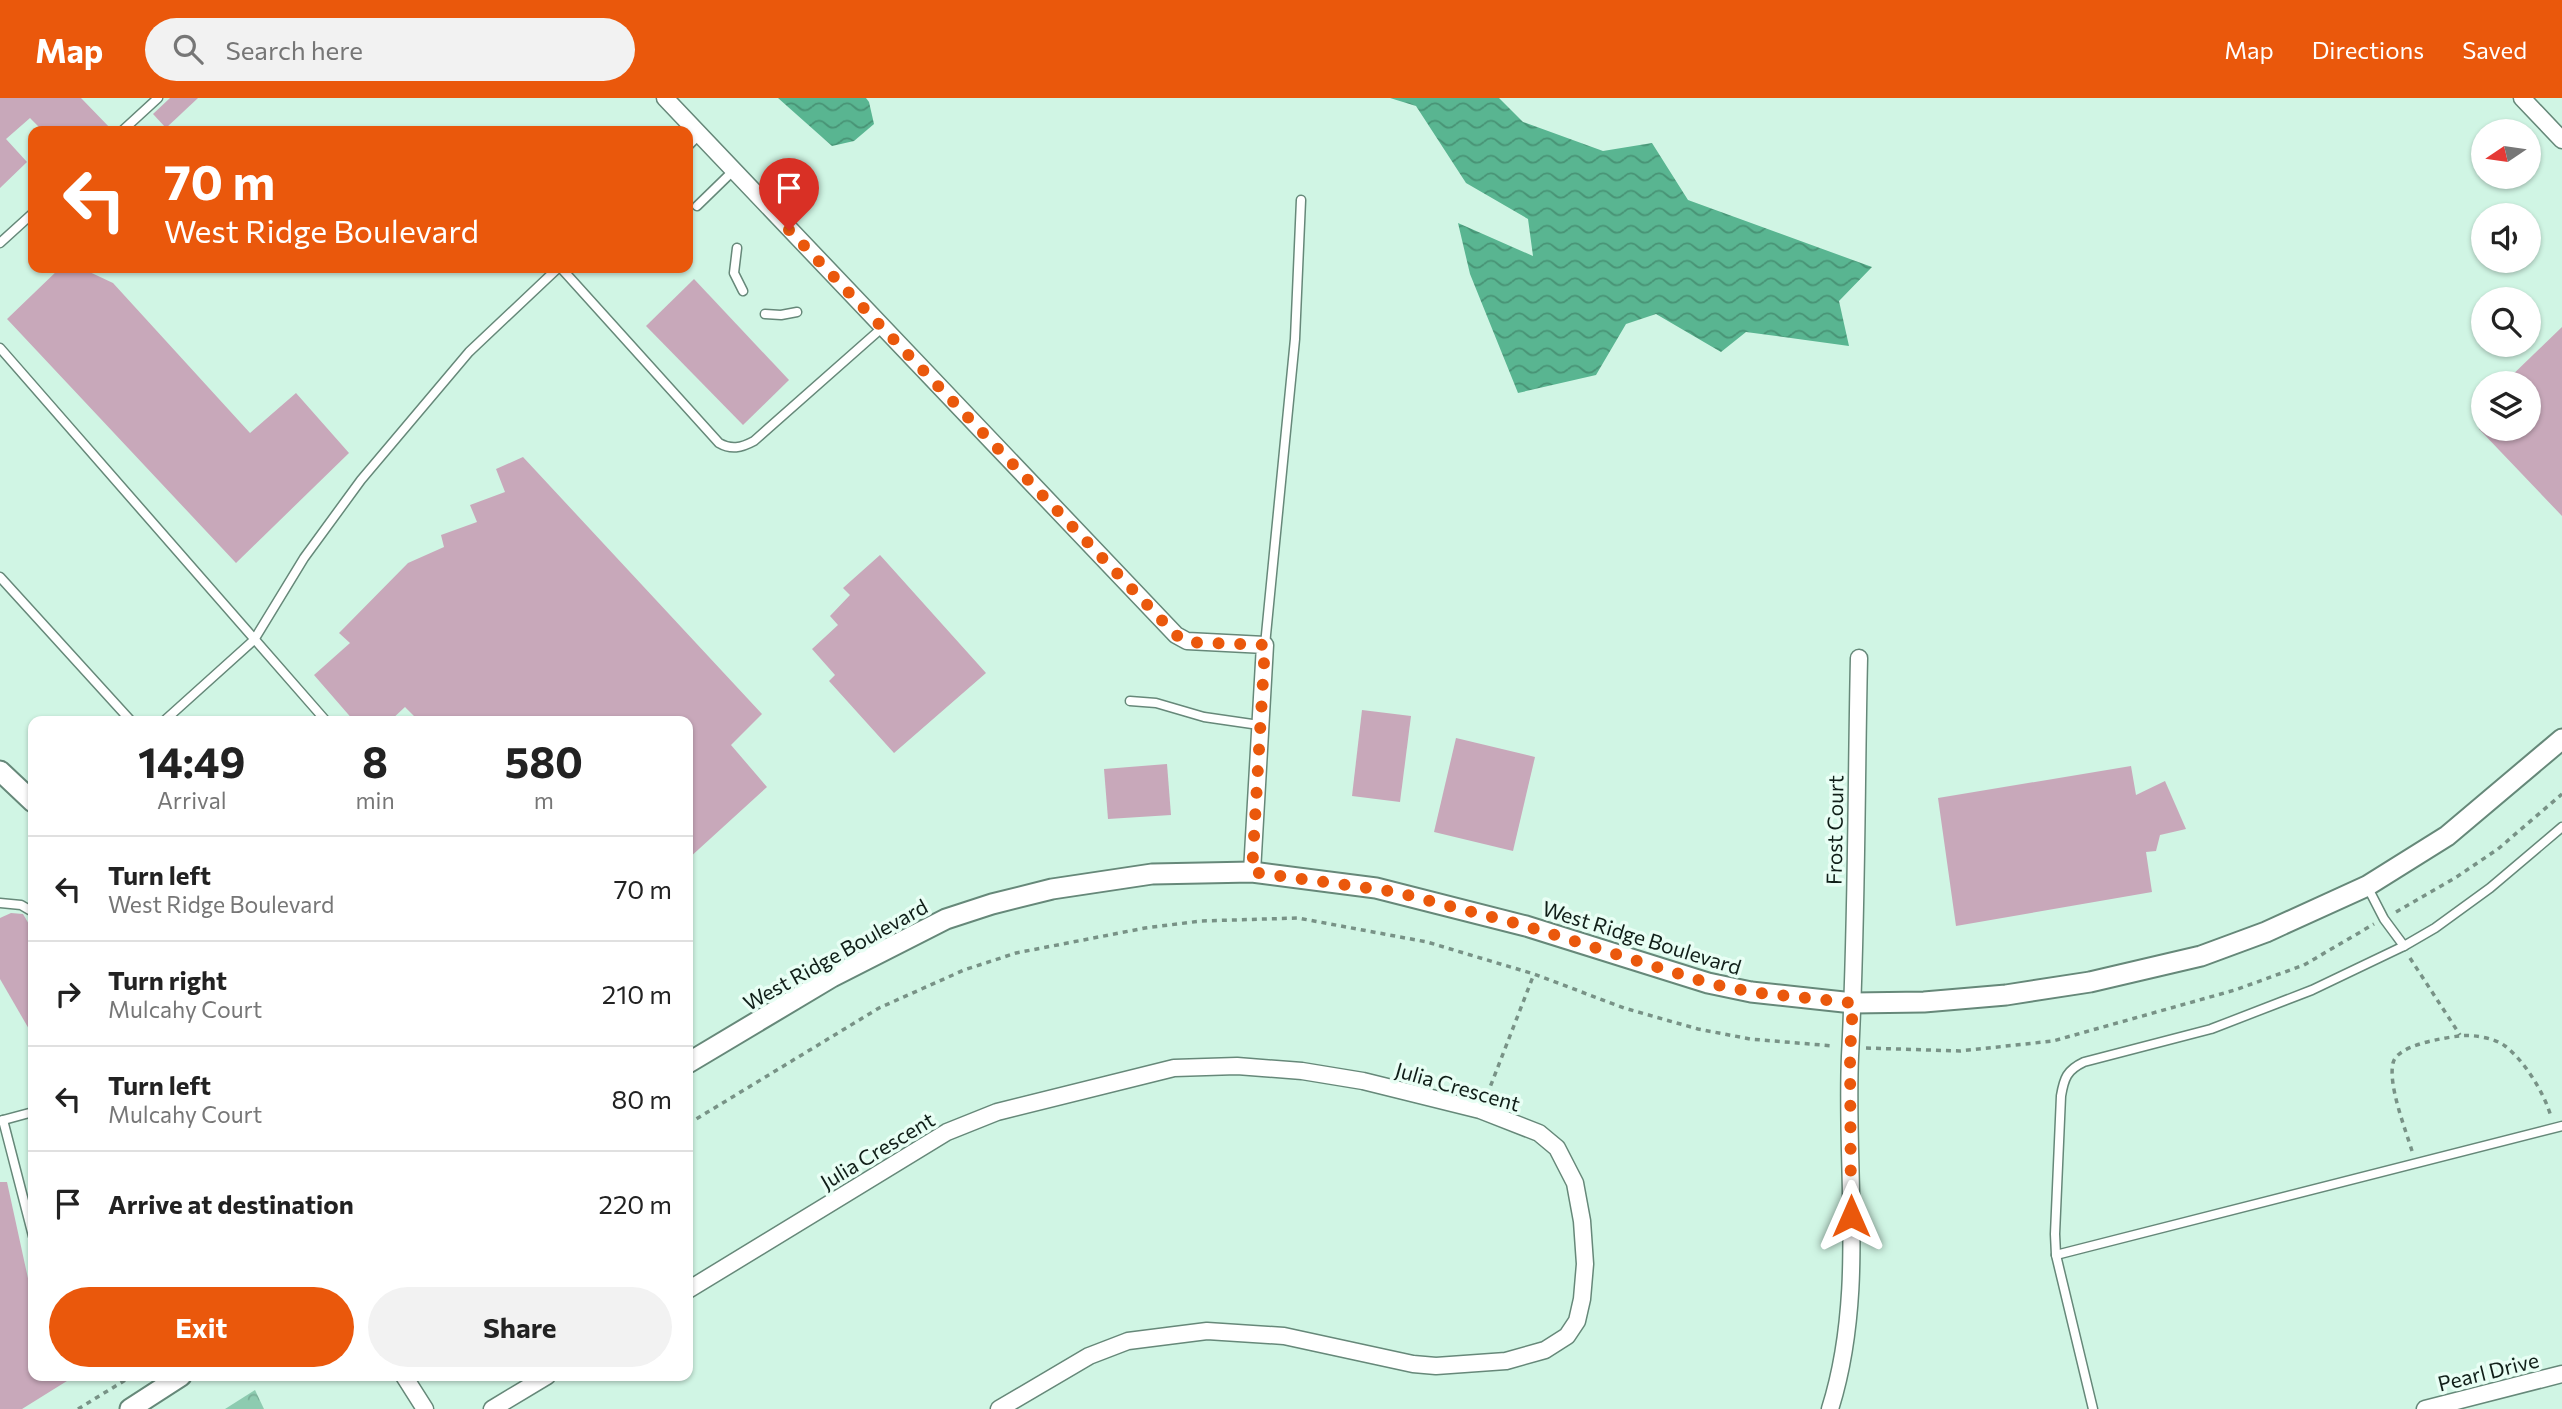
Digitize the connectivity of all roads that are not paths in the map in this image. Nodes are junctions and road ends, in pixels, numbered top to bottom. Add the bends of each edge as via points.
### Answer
1 (158, 98) edge
2 (664, 98) edge
3 (2522, 98) edge
4 (127, 126) edge
5 (683, 126) edge
6 (693, 140) edge
7 (2562, 140) edge
8 (733, 171) junction
9 (1301, 200) dead end
10 (697, 206) dead end
11 (28, 218) edge
12 (0, 243) edge
13 (737, 248) dead end
14 (554, 273) edge
15 (564, 273) edge
16 (743, 290) dead end
17 (797, 312) dead end
18 (765, 314) dead end
19 (883, 327) junction
20 (0, 348) edge
21 (0, 577) edge
22 (254, 640) junction
23 (1265, 645) junction
24 (1859, 658) dead end
25 (1130, 701) dead end
26 (126, 716) edge
27 (170, 716) edge
28 (322, 716) edge
29 (1259, 725) junction
30 (2562, 739) edge
31 (0, 771) edge
32 (28, 797) edge
33 (2562, 827) edge
34 (1252, 872) junction
35 (2367, 886) junction
36 (0, 903) edge
37 (28, 909) edge
38 (2404, 946) junction
39 (1853, 1003) junction
40 (693, 1060) edge
41 (28, 1113) edge
42 (2, 1121) edge
43 (2562, 1126) edge
44 (28, 1217) edge
45 (2056, 1255) junction
46 (693, 1287) edge
47 (2562, 1374) edge
48 (173, 1381) edge
49 (407, 1381) edge
50 (539, 1381) edge
51 (130, 1409) edge
52 (425, 1409) edge
53 (492, 1409) edge
54 (999, 1409) edge
55 (1830, 1409) edge
56 (2093, 1409) edge
57 (2425, 1409) edge

1 - 4 lane
2 - 5 street
3 - 7 street
6 - 8 street
8 - 10 lane
8 - 19 street
9 - 23 lane via 1295,339
11 - 12 lane
13 - 16 lane via 734,272
14 - 22 lane via 469,352 361,480 304,558
15 - 19 lane via 727,447 754,442
17 - 18 lane
19 - 23 street via 1176,635 1187,642
20 - 22 lane
21 - 26 lane
22 - 27 lane
22 - 28 lane
23 - 29 street
24 - 39 street, Frost Court
25 - 29 lane
29 - 34 street
30 - 35 street, West Ridge Boulevard via 2447,835
31 - 32 street
33 - 38 lane via 2490,888
34 - 39 street, West Ridge Boulevard via 1396,892 1526,926 1708,983
34 - 40 street, West Ridge Boulevard via 1152,874 1052,890 946,919 832,977
35 - 38 lane
35 - 39 street, West Ridge Boulevard via 2201,956 2090,982 1993,996
36 - 37 lane
38 - 45 lane via 2312,990 2211,1029 2084,1062 2069,1071 2063,1081
39 - 55 street, Frost Court via 1850,1297
41 - 42 lane
42 - 44 lane
43 - 45 lane
45 - 56 lane
46 - 54 street, Julia Crescent via 947,1132 997,1112 1174,1068 1302,1071 1480,1110 1539,1133 1557,1148 1575,1184 1584,1243 1582,1299 1577,1321 1567,1336 1545,1350 1506,1360 1436,1366 1284,1336 1207,1331 1128,1340 1089,1356
47 - 57 street, Pearl Drive
48 - 51 street
49 - 52 street
50 - 53 street

